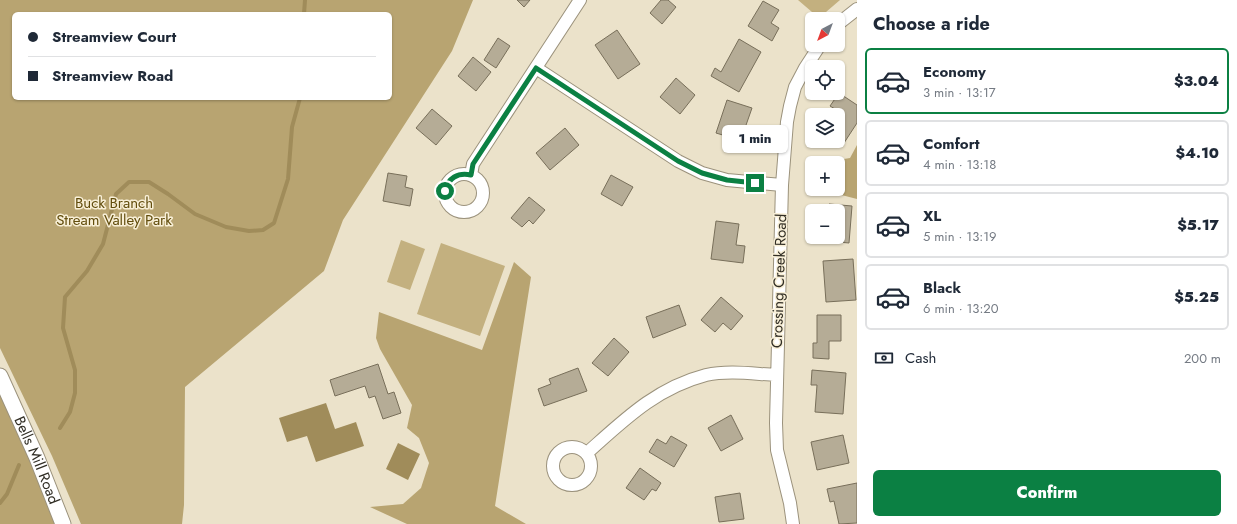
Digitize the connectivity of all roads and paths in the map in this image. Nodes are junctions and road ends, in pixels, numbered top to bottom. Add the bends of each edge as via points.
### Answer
1 (580, 0) edge
2 (857, 9) edge
3 (845, 18) edge
4 (815, 52) edge
5 (536, 68) junction
6 (471, 175) dead end
7 (782, 185) junction
8 (776, 375) junction
9 (0, 376) edge
10 (587, 453) dead end
11 (63, 524) edge
12 (793, 524) edge

1 - 5 street
2 - 3 street
4 - 7 street, Crossing Creek Road via 795,87 790,106
5 - 6 street via 473,164
5 - 7 street via 678,161 702,173 727,180
7 - 8 street, Crossing Creek Road
8 - 10 street via 734,372 707,375 685,382 639,407
8 - 12 street, Crossing Creek Road via 777,450
9 - 11 street, Bells Mill Road

